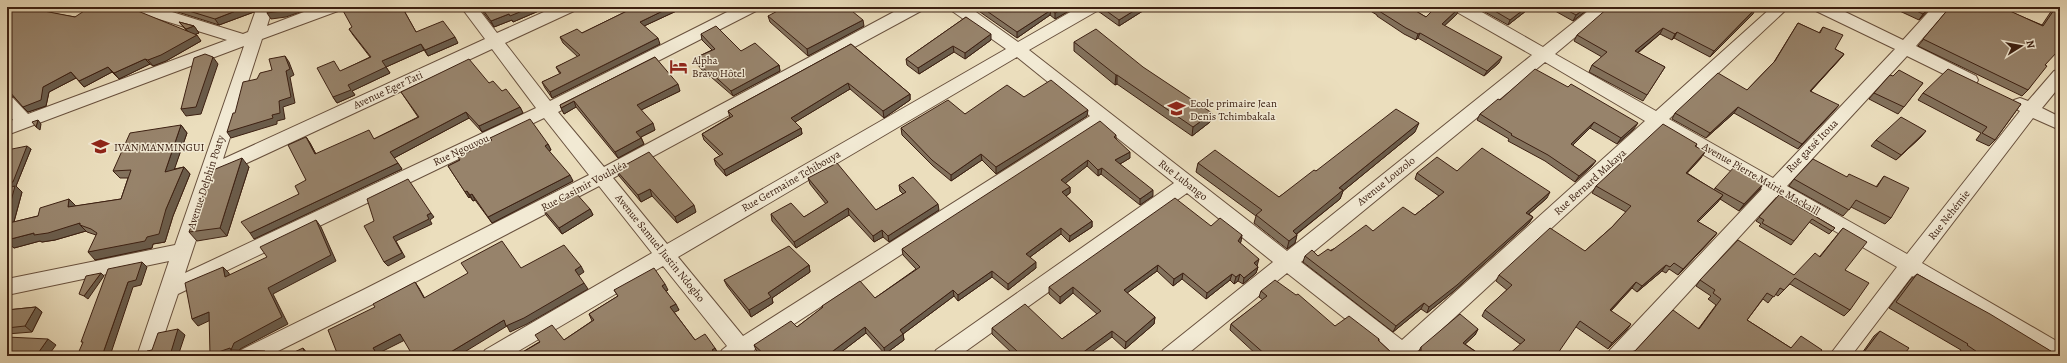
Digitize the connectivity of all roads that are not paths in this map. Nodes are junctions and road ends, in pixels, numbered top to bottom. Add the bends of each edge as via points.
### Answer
1 (139, 7) edge
2 (265, 7) edge
3 (332, 7) edge
4 (469, 7) edge
5 (568, 7) edge
6 (750, 7) edge
7 (915, 7) edge
8 (958, 7) edge
9 (1091, 7) edge
10 (1462, 7) edge
11 (1603, 7) edge
12 (1781, 7) edge
13 (1822, 7) edge
14 (1942, 7) edge
15 (249, 38) junction
16 (495, 40) junction
17 (1906, 48) junction
18 (1018, 50) junction
19 (1544, 55) junction
20 (2060, 75) edge
21 (1982, 86) edge
22 (2003, 96) edge
23 (7, 102) edge
24 (2030, 109) junction
25 (547, 110) junction
26 (1102, 116) junction
27 (1658, 120) junction
28 (25, 122) junction
29 (2060, 124) edge
30 (7, 129) edge
31 (208, 173) junction
32 (602, 176) junction
33 (1187, 183) junction
34 (1774, 186) junction
35 (184, 251) junction
36 (665, 254) junction
37 (1286, 261) junction
38 (1910, 265) junction
39 (7, 287) edge
40 (170, 289) junction
41 (739, 354) edge
42 (2060, 354) edge
43 (1403, 355) edge
44 (146, 356) edge
45 (248, 356) edge
46 (492, 356) edge
47 (943, 356) edge
48 (1170, 356) edge
49 (1617, 356) edge
50 (1839, 356) edge

1 - 15 street
2 - 15 street, Avenue Delphin Poaty
3 - 15 street
4 - 16 street, Avenue Samuel Justin Ndogho
5 - 16 street, Avenue Eger Tati
6 - 25 street, Rue Ngouvou
7 - 32 street, Rue Casimir Voulaléa via 777,84
8 - 18 street, Rue Lubango
9 - 18 street, Rue Germaine Tchibouya
10 - 19 street, Avenue Pierre Mairie Mackaill
11 - 19 street, Avenue Louzolo
12 - 27 street, Rue Bernard Makaya
13 - 17 street
14 - 17 street, Rue gatsé Itoua
15 - 28 street
15 - 31 street, Avenue Delphin Poaty
16 - 25 street, Avenue Samuel Justin Ndogho
16 - 31 street, Avenue Eger Tati
17 - 21 street
17 - 34 street, Rue gatsé Itoua
18 - 26 street, Rue Lubango
18 - 36 street, Rue Germaine Tchibouya
19 - 27 street, Avenue Pierre Mairie Mackaill
19 - 37 street, Avenue Louzolo
20 - 24 street, Rue Nehémie
22 - 24 street
23 - 28 street
24 - 29 street
24 - 38 street, Rue Nehémie
25 - 32 street, Avenue Samuel Justin Ndogho
25 - 40 street, Rue Ngouvou
26 - 33 street, Rue Lubango
26 - 41 street via 926,228
27 - 34 street, Avenue Pierre Mairie Mackaill
27 - 43 street, Rue Bernard Makaya
28 - 30 street
31 - 35 street, Avenue Delphin Poaty
32 - 36 street, Avenue Samuel Justin Ndogho
32 - 45 street, Rue Casimir Voulaléa via 302,332
33 - 37 street, Rue Lubango
33 - 47 street
34 - 38 street, Avenue Pierre Mairie Mackaill
34 - 49 street, Rue gatsé Itoua
35 - 39 street
35 - 40 street, Avenue Delphin Poaty
36 - 41 street, Avenue Samuel Justin Ndogho
36 - 46 street, Rue Germaine Tchibouya
37 - 43 street, Rue Lubango
37 - 48 street, Avenue Louzolo
38 - 42 street, Avenue Pierre Mairie Mackaill
38 - 50 street, Rue Nehémie
40 - 44 street, Avenue Delphin Poaty

